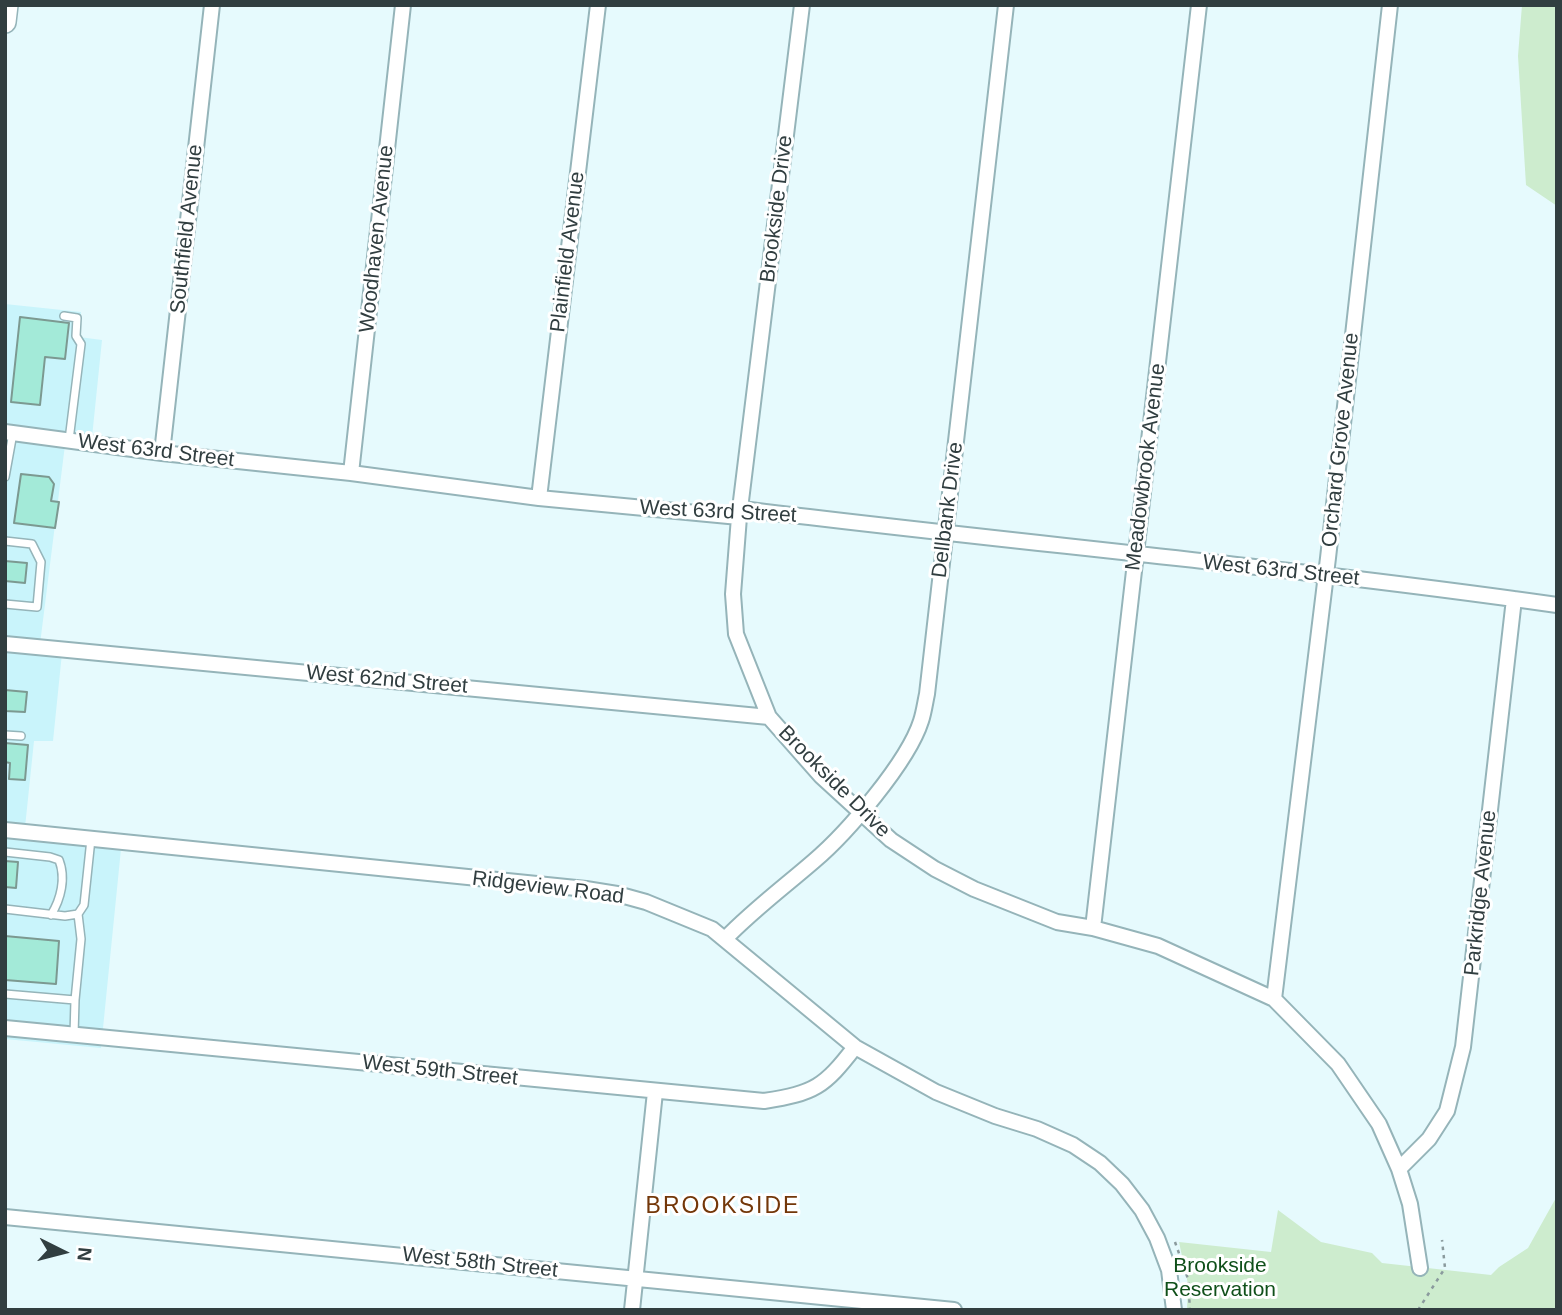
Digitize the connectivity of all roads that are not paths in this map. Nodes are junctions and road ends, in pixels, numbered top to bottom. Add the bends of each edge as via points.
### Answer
1 (7, 5) edge
2 (212, 5) edge
3 (403, 5) edge
4 (598, 5) edge
5 (802, 5) edge
6 (1006, 5) edge
7 (1199, 5) edge
8 (1390, 5) edge
9 (5, 22) edge
10 (64, 316) dead end
11 (9, 432) edge
12 (69, 440) junction
13 (162, 453) junction
14 (351, 473) junction
15 (5, 477) edge
16 (539, 498) junction
17 (738, 517) junction
18 (946, 534) junction
19 (5, 541) edge
20 (1136, 555) junction
21 (1326, 575) junction
22 (1514, 599) junction
23 (5, 604) edge
24 (1557, 605) edge
25 (5, 643) edge
26 (769, 717) junction
27 (5, 735) edge
28 (21, 736) dead end
29 (860, 813) junction
30 (5, 830) edge
31 (91, 839) junction
32 (5, 852) edge
33 (5, 909) edge
34 (78, 914) junction
35 (51, 915) junction
36 (1093, 928) junction
37 (725, 939) junction
38 (5, 994) edge
39 (1274, 999) junction
40 (75, 1000) junction
41 (5, 1028) edge
42 (74, 1035) junction
43 (855, 1046) junction
44 (655, 1091) junction
45 (1399, 1168) junction
46 (5, 1217) edge
47 (1419, 1268) dead end
48 (635, 1278) junction
49 (632, 1310) edge
50 (954, 1310) edge
51 (1174, 1310) edge

1 - 9 main road
2 - 13 street, Southfield Avenue
3 - 14 street, Woodhaven Avenue
4 - 16 street, Plainfield Avenue
5 - 17 street, Brookside Drive
6 - 18 street, Dellbank Drive
7 - 20 street, Meadowbrook Avenue
8 - 21 street, Orchard Grove Avenue
10 - 12 lane via 77,318 76,336 81,344
11 - 12 street, West 63rd Street
11 - 15 lane
12 - 13 street, West 63rd Street
13 - 14 street, West 63rd Street
14 - 16 street, West 63rd Street
16 - 17 street, West 63rd Street
17 - 18 street, West 63rd Street via 750,510
17 - 26 street, Brookside Drive via 733,594 736,634
18 - 20 street, West 63rd Street
18 - 29 street, Dellbank Drive via 920,722 895,767
19 - 23 lane via 32,544 41,562 37,607
20 - 21 street, West 63rd Street
20 - 36 street, Meadowbrook Avenue
21 - 22 street, West 63rd Street
21 - 39 street, Orchard Grove Avenue
22 - 24 street, West 63rd Street
22 - 45 street, Parkridge Avenue via 1463,1047 1447,1111 1429,1139
25 - 26 street, West 62nd Street
26 - 29 street, Brookside Drive
27 - 28 lane
29 - 36 street, Brookside Drive via 913,854 974,889 1056,922
29 - 37 street, Dellbank Drive via 816,860
30 - 31 street, Ridgeview Road
31 - 34 lane via 84,905
31 - 37 street, Ridgeview Road via 586,889 646,902 712,929
32 - 35 lane via 59,860 63,871 59,902
33 - 35 lane
34 - 35 lane
34 - 40 lane via 81,939
36 - 39 street, Brookside Drive via 1158,946
37 - 43 street, Ridgeview Road
38 - 40 lane
39 - 45 street, Brookside Drive via 1338,1064 1379,1124
40 - 42 lane
41 - 42 street, West 59th Street
42 - 44 street, West 59th Street
43 - 44 street, West 59th Street via 834,1073 800,1096 764,1101
43 - 51 street, Ridgeview Road via 936,1092 1037,1129 1100,1163 1129,1193 1157,1238 1169,1270
44 - 48 street
45 - 47 street, Brookside Drive via 1410,1204
46 - 48 street, West 58th Street
48 - 49 street
48 - 50 street, West 58th Street

